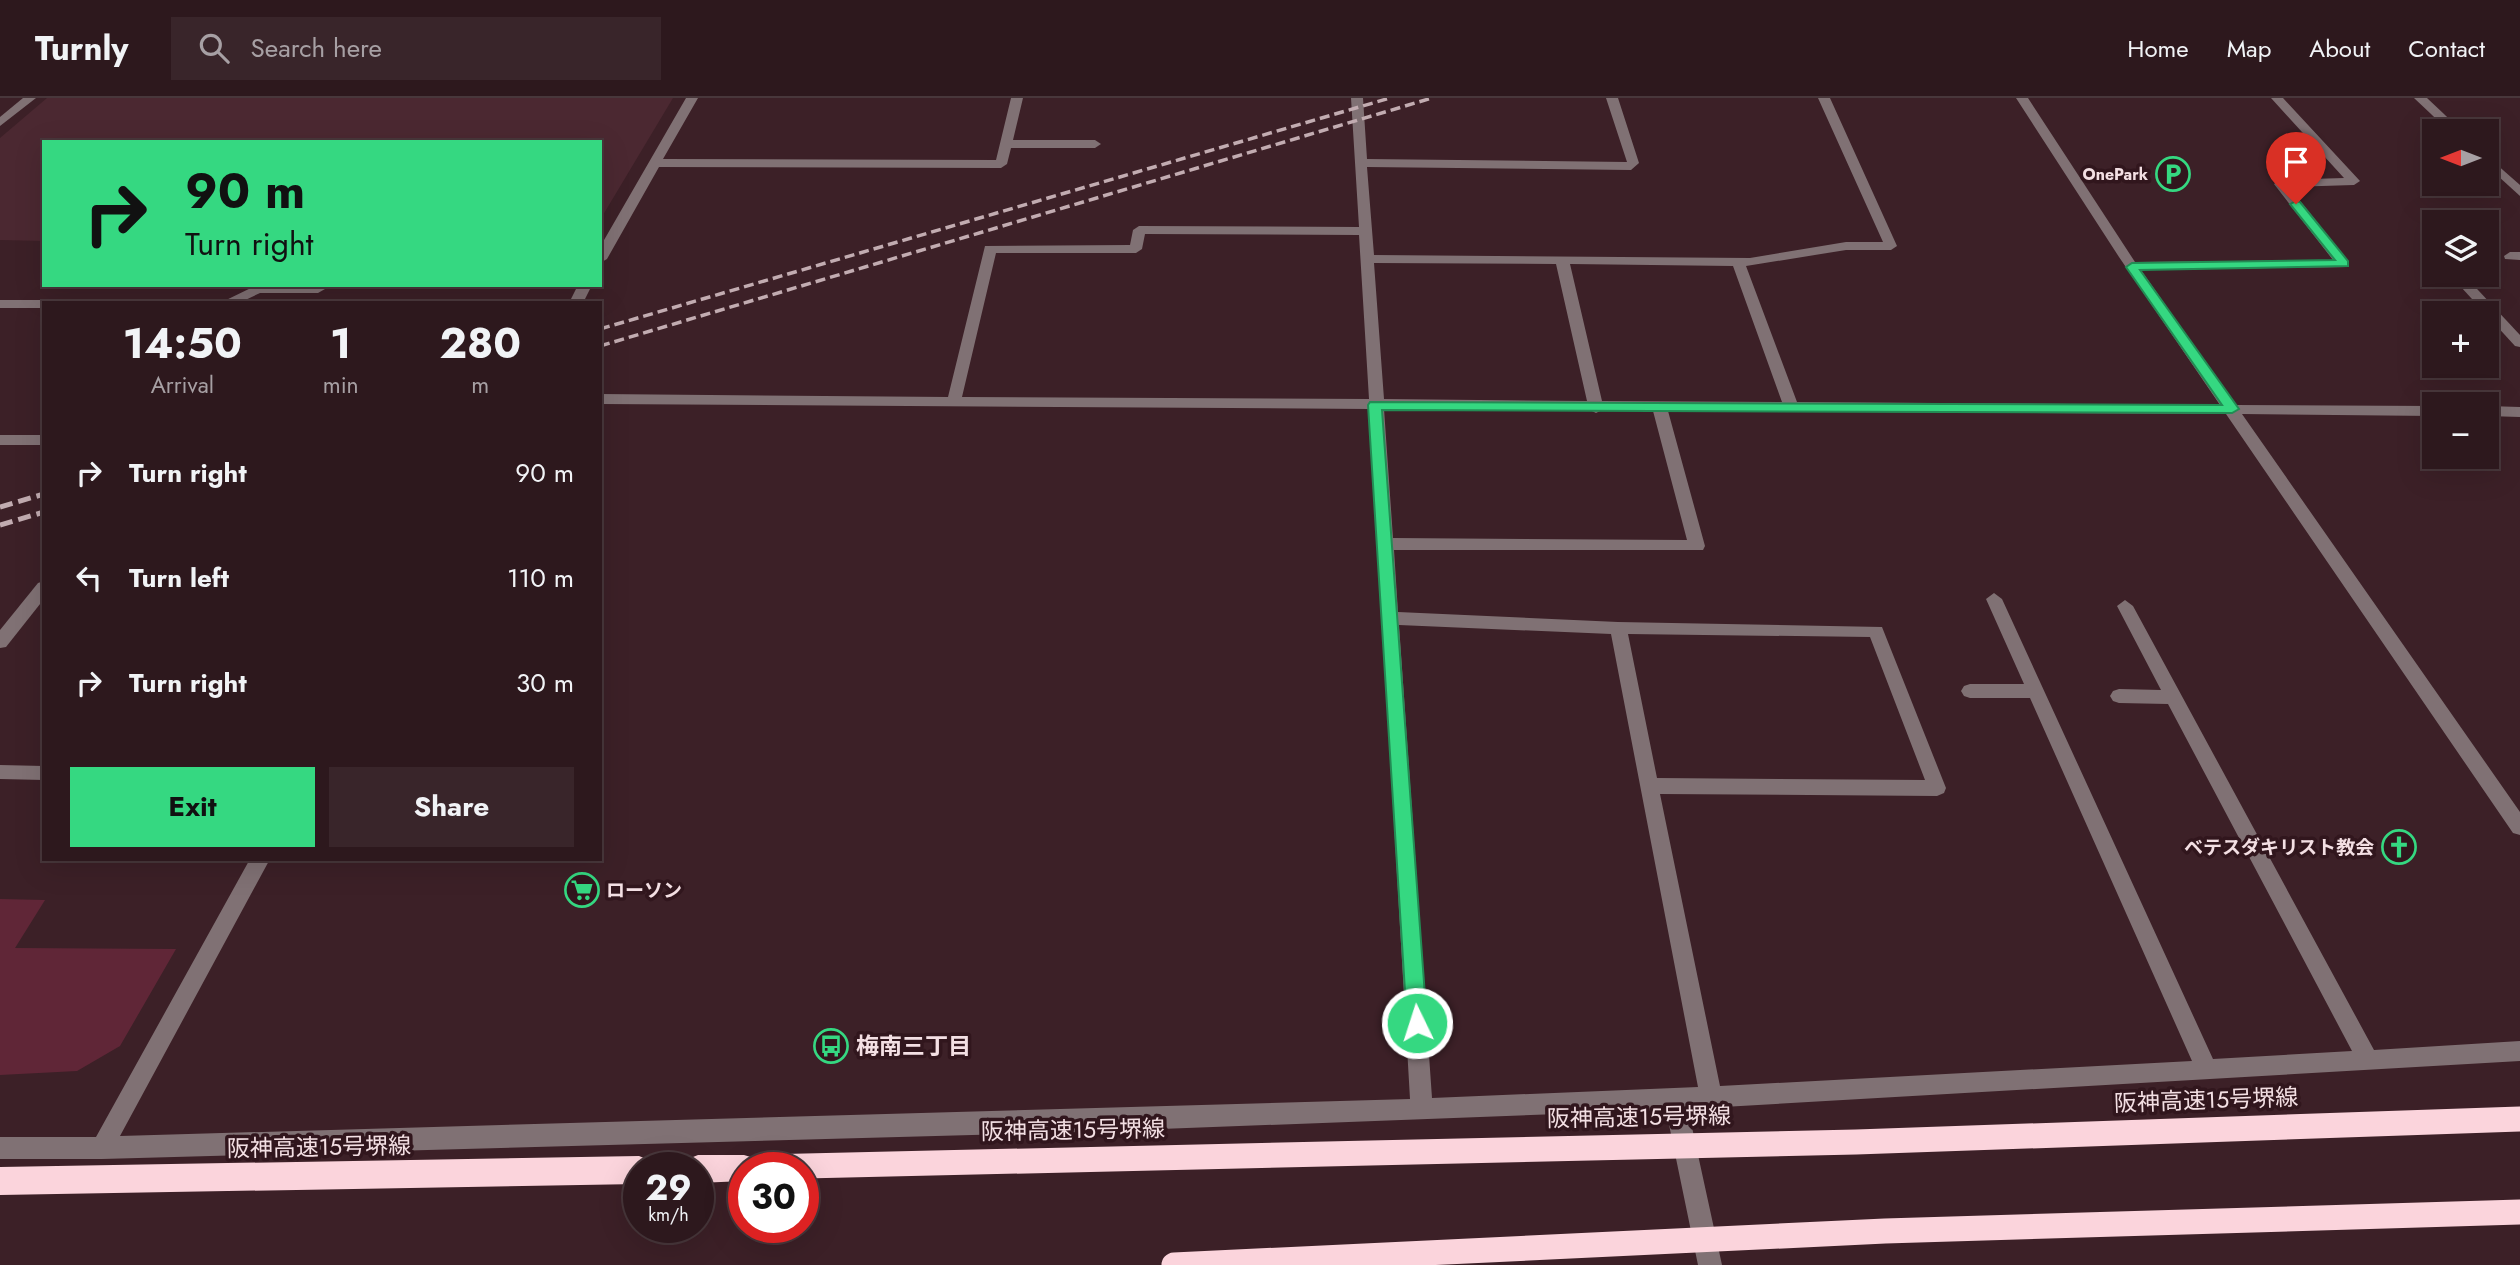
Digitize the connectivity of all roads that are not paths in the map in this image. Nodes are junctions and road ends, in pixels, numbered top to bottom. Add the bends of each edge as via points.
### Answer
1 (30, 98) edge
2 (692, 98) edge
3 (1017, 98) edge
4 (1357, 98) edge
5 (1612, 98) edge
6 (1824, 98) edge
7 (2022, 98) edge
8 (2277, 98) edge
9 (2420, 98) edge
10 (2443, 119) edge
11 (0, 122) edge
12 (1006, 144) junction
13 (1095, 144) dead end
14 (655, 163) junction
15 (1361, 163) junction
16 (2499, 172) edge
17 (2505, 178) junction
18 (2520, 178) edge
19 (2520, 192) edge
20 (1366, 231) junction
21 (602, 256) edge
22 (1368, 259) junction
23 (1562, 260) junction
24 (1738, 262) junction
25 (2132, 267) junction
26 (2468, 287) edge
27 (318, 289) dead end
28 (231, 301) edge
29 (0, 304) edge
30 (42, 304) edge
31 (2520, 343) edge
32 (602, 400) edge
33 (954, 402) junction
34 (1375, 405) junction
35 (1791, 407) junction
36 (1596, 408) junction
37 (1660, 408) junction
38 (2232, 409) junction
39 (2422, 411) edge
40 (2499, 411) edge
41 (2520, 412) edge
42 (0, 440) edge
43 (42, 440) edge
44 (1384, 544) junction
45 (42, 590) edge
46 (1994, 599) dead end
47 (2125, 606) dead end
48 (1389, 618) junction
49 (1618, 628) junction
50 (0, 642) edge
51 (1970, 691) dead end
52 (2035, 691) junction
53 (2119, 696) dead end
54 (2174, 697) junction
55 (0, 772) edge
56 (42, 773) edge
57 (1648, 786) junction
58 (2520, 827) edge
59 (259, 861) edge
60 (2520, 1051) edge
61 (2368, 1060) junction
62 (2206, 1068) junction
63 (1711, 1097) junction
64 (1675, 1099) junction
65 (1422, 1109) junction
66 (2520, 1119) edge
67 (0, 1149) edge
68 (102, 1149) junction
69 (819, 1166) edge
70 (623, 1170) edge
71 (0, 1181) edge
72 (2520, 1212) edge
73 (1174, 1265) edge
74 (1710, 1265) edge

1 - 11 street
2 - 14 street
3 - 12 street
4 - 15 street
5 - 15 street via 1633,163 1628,166
6 - 24 street via 1891,246 1846,246
7 - 25 street
8 - 25 street via 2354,181 2280,184 2343,264
9 - 10 street
12 - 13 street
12 - 14 street via 1001,164
14 - 21 street
15 - 20 street
16 - 17 street
17 - 18 street
17 - 19 street
20 - 22 street
20 - 33 street via 1139,230 1136,249 990,249
22 - 23 street
22 - 34 street
23 - 24 street
23 - 36 street
24 - 35 street
25 - 38 street
26 - 31 street
27 - 28 street via 258,289
29 - 30 street
32 - 33 street
33 - 34 street
34 - 36 street
34 - 44 street
35 - 37 street
35 - 38 street
36 - 37 street
37 - 44 street via 1697,546
38 - 39 street
38 - 58 street
40 - 41 street
42 - 43 street
44 - 48 street
45 - 50 street
46 - 52 street
47 - 54 street
48 - 49 street
48 - 65 street
49 - 57 street
49 - 57 street via 1876,631 1937,788
51 - 52 street
52 - 62 street
53 - 54 street
54 - 61 street
55 - 56 street
57 - 63 street
59 - 68 street
60 - 61 street
61 - 62 street
62 - 63 street
63 - 64 street
64 - 65 street
64 - 74 street
65 - 68 street
66 - 69 highway, 阪神高速15号堺線, bridge via 1856,1142
67 - 68 street
70 - 71 highway, 阪神高速15号堺線
72 - 73 highway, bridge via 1885,1231

